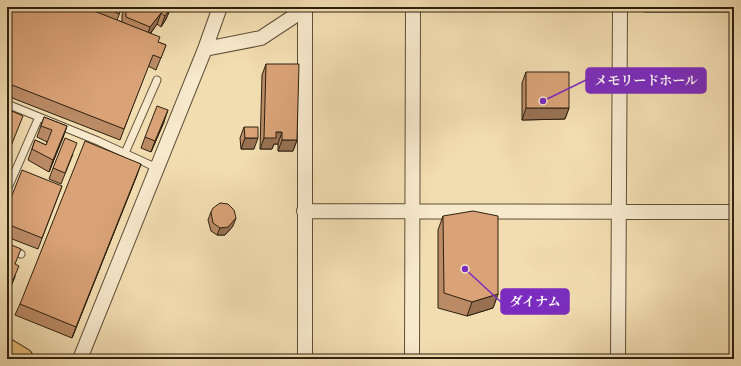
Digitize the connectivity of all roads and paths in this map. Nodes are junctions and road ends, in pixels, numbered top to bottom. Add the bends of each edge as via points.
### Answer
1 (220, 7) edge
2 (413, 7) edge
3 (620, 7) edge
4 (307, 8) edge
5 (205, 50) junction
6 (157, 80) dead end
7 (7, 104) edge
8 (39, 117) junction
9 (125, 153) junction
10 (157, 168) junction
11 (7, 190) edge
12 (304, 211) junction
13 (412, 211) junction
14 (619, 212) junction
15 (734, 212) edge
16 (7, 248) edge
17 (21, 254) edge
18 (7, 350) edge
19 (22, 359) edge
20 (80, 359) edge
21 (306, 359) edge
22 (412, 359) edge
23 (618, 359) edge

1 - 5 street
2 - 13 street
3 - 14 street
4 - 5 street via 261,38
4 - 12 street
5 - 10 street
6 - 9 lane
7 - 8 lane
8 - 9 lane
8 - 11 lane
9 - 10 lane
10 - 20 street
12 - 13 street
12 - 21 street
13 - 14 street
13 - 22 street
14 - 15 street
14 - 23 street
16 - 17 lane
18 - 19 highway

